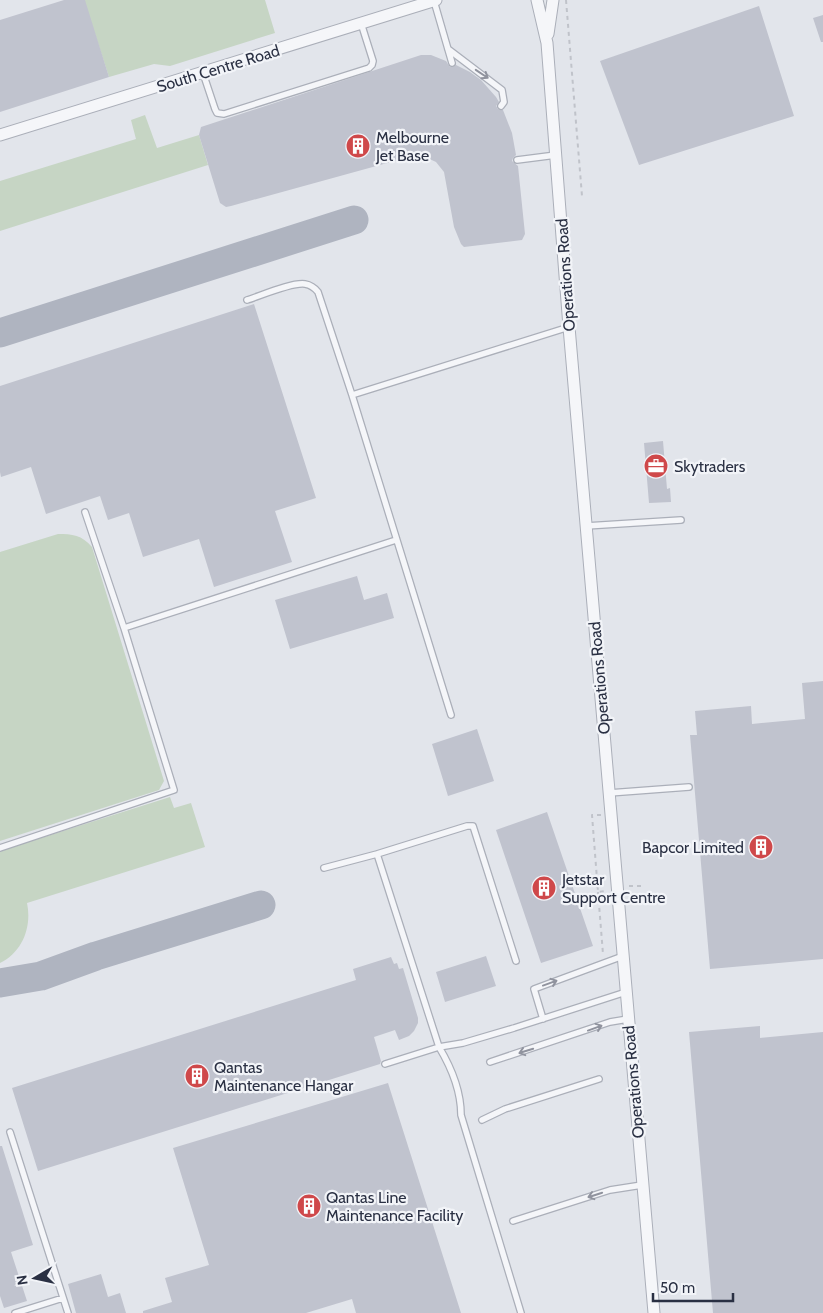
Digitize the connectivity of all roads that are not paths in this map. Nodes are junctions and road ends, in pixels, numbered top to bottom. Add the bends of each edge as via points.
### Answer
1 (435, 0) edge
2 (537, 0) edge
3 (553, 0) edge
4 (361, 23) junction
5 (547, 43) junction
6 (448, 49) junction
7 (452, 63) dead end
8 (203, 73) junction
9 (501, 106) dead end
10 (0, 136) edge
11 (556, 155) junction
12 (517, 160) dead end
13 (246, 300) dead end
14 (570, 327) junction
15 (352, 395) junction
16 (85, 512) dead end
17 (681, 520) dead end
18 (586, 526) junction
19 (396, 540) junction
20 (124, 628) junction
21 (450, 715) dead end
22 (689, 787) dead end
23 (609, 793) junction
24 (0, 848) edge
25 (377, 854) junction
26 (324, 868) dead end
27 (623, 956) junction
28 (516, 961) dead end
29 (626, 992) junction
30 (628, 1018) junction
31 (543, 1019) junction
32 (439, 1047) junction
33 (490, 1062) dead end
34 (385, 1064) dead end
35 (599, 1079) dead end
36 (482, 1120) dead end
37 (10, 1132) dead end
38 (642, 1185) junction
39 (513, 1222) dead end
40 (63, 1298) junction
41 (15, 1313) edge
42 (68, 1313) edge
43 (521, 1313) edge
44 (654, 1313) edge

1 - 4 street, South Centre Road
1 - 6 lane
2 - 5 street, Operations Road
3 - 5 street, Operations Road
4 - 8 street, South Centre Road
4 - 8 lane via 373,61 369,68 224,114 215,110
5 - 11 street, Operations Road
6 - 7 lane
6 -> 9 lane via 502,90 504,102
8 - 10 street, South Centre Road
11 - 12 lane
11 - 14 street, Operations Road
13 - 15 lane via 294,285 304,283 313,286 321,299
14 - 15 lane
14 - 18 street, Operations Road
15 - 19 lane
16 - 20 lane
17 - 18 lane
18 - 23 street, Operations Road
19 - 20 lane
19 - 21 lane
20 - 24 lane via 174,790
22 - 23 lane
23 - 27 street, Operations Road
25 - 26 lane
25 - 28 lane via 473,826
25 - 32 lane
27 - 29 street, Operations Road
31 -> 27 lane via 534,989
29 - 30 street, Operations Road
29 - 31 lane
30 - 33 lane
30 - 38 street, Operations Road
31 - 32 lane
32 - 34 lane
32 - 43 lane via 449,1063 461,1115
35 - 36 lane via 505,1109
37 - 40 lane
38 -> 39 lane via 610,1190
38 - 44 street, Operations Road
40 - 41 lane
40 - 42 lane

